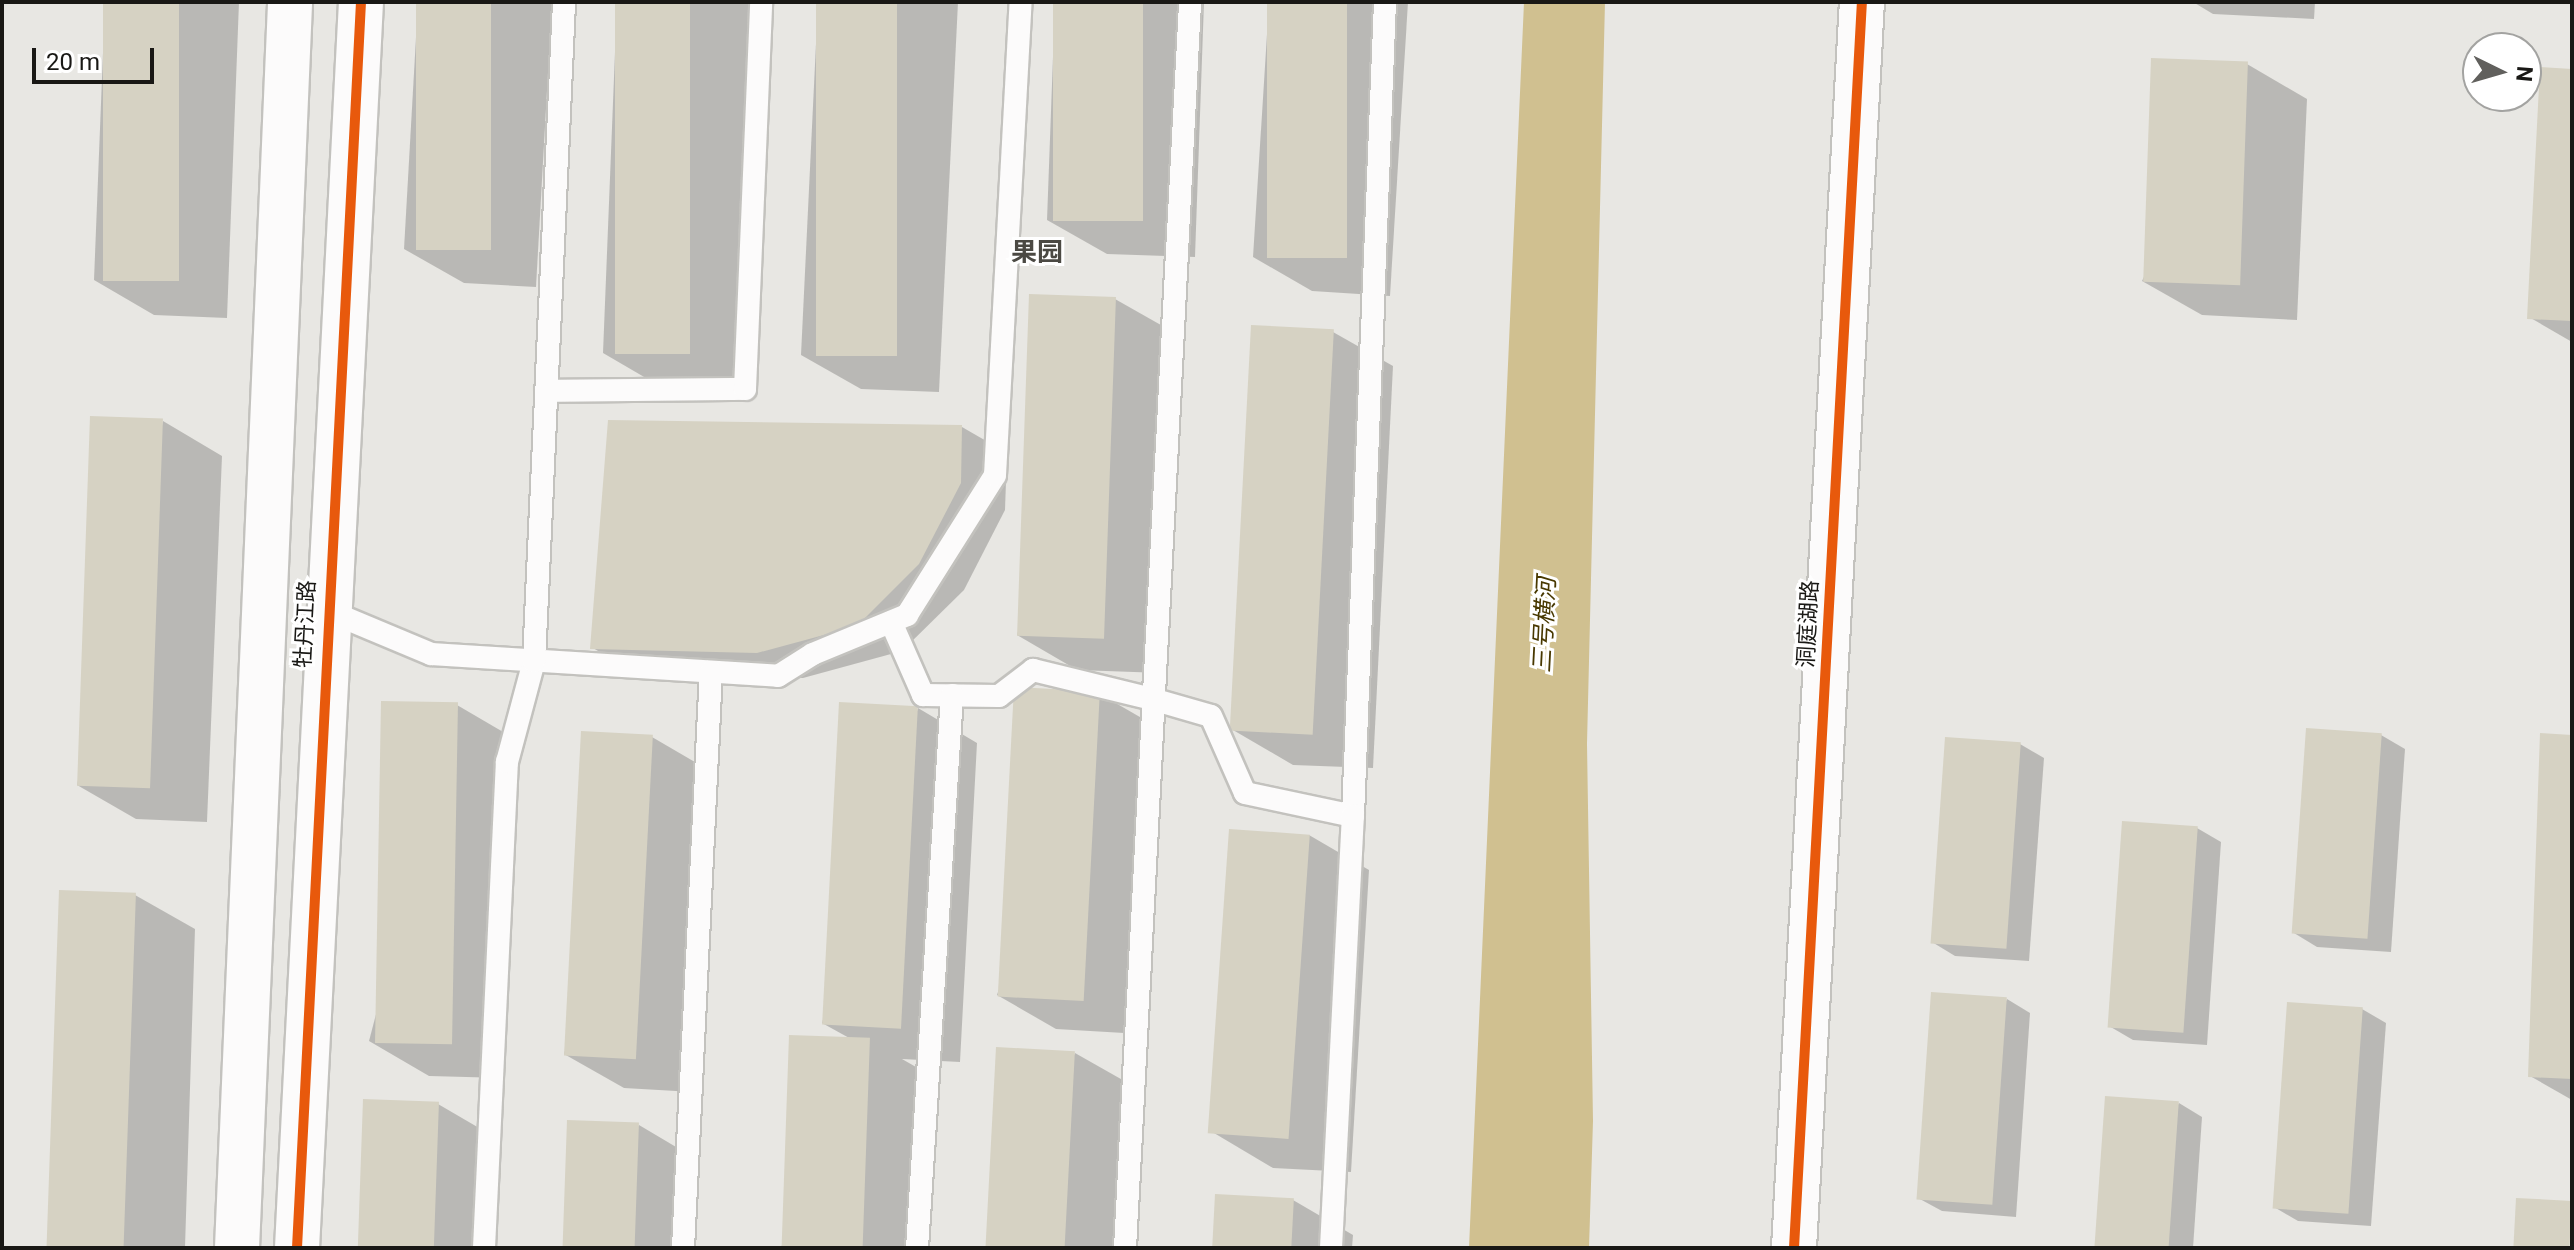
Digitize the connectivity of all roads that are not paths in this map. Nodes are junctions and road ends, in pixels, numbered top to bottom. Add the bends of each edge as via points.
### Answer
1 (290, 2) edge
2 (361, 2) edge
3 (564, 2) edge
4 (761, 2) edge
5 (1021, 2) edge
6 (1190, 2) edge
7 (1385, 2) edge
8 (1862, 2) edge
9 (546, 391) junction
10 (326, 610) junction
11 (891, 622) junction
12 (534, 661) junction
13 (711, 672) junction
14 (952, 695) junction
15 (1152, 699) junction
16 (1353, 816) junction
17 (237, 1248) edge
18 (297, 1248) edge
19 (484, 1248) edge
20 (683, 1248) edge
21 (917, 1248) edge
22 (1125, 1248) edge
23 (1331, 1248) edge
24 (1794, 1248) edge

1 - 17 street, 牡丹江路
2 - 10 street, 牡丹江路
3 - 9 lane
4 - 9 lane via 745,389
5 - 11 lane via 995,475 907,615
6 - 15 lane
7 - 16 lane
8 - 24 street, 洞庭湖路
9 - 12 lane
10 - 12 lane via 431,654
10 - 18 street, 牡丹江路
11 - 13 lane via 813,654 778,676
11 - 14 lane via 923,695
12 - 13 lane
12 - 19 lane via 507,762
13 - 20 lane
14 - 15 lane via 999,696 1033,670
14 - 21 lane
15 - 16 lane via 1211,716 1245,793
15 - 22 lane
16 - 23 lane

